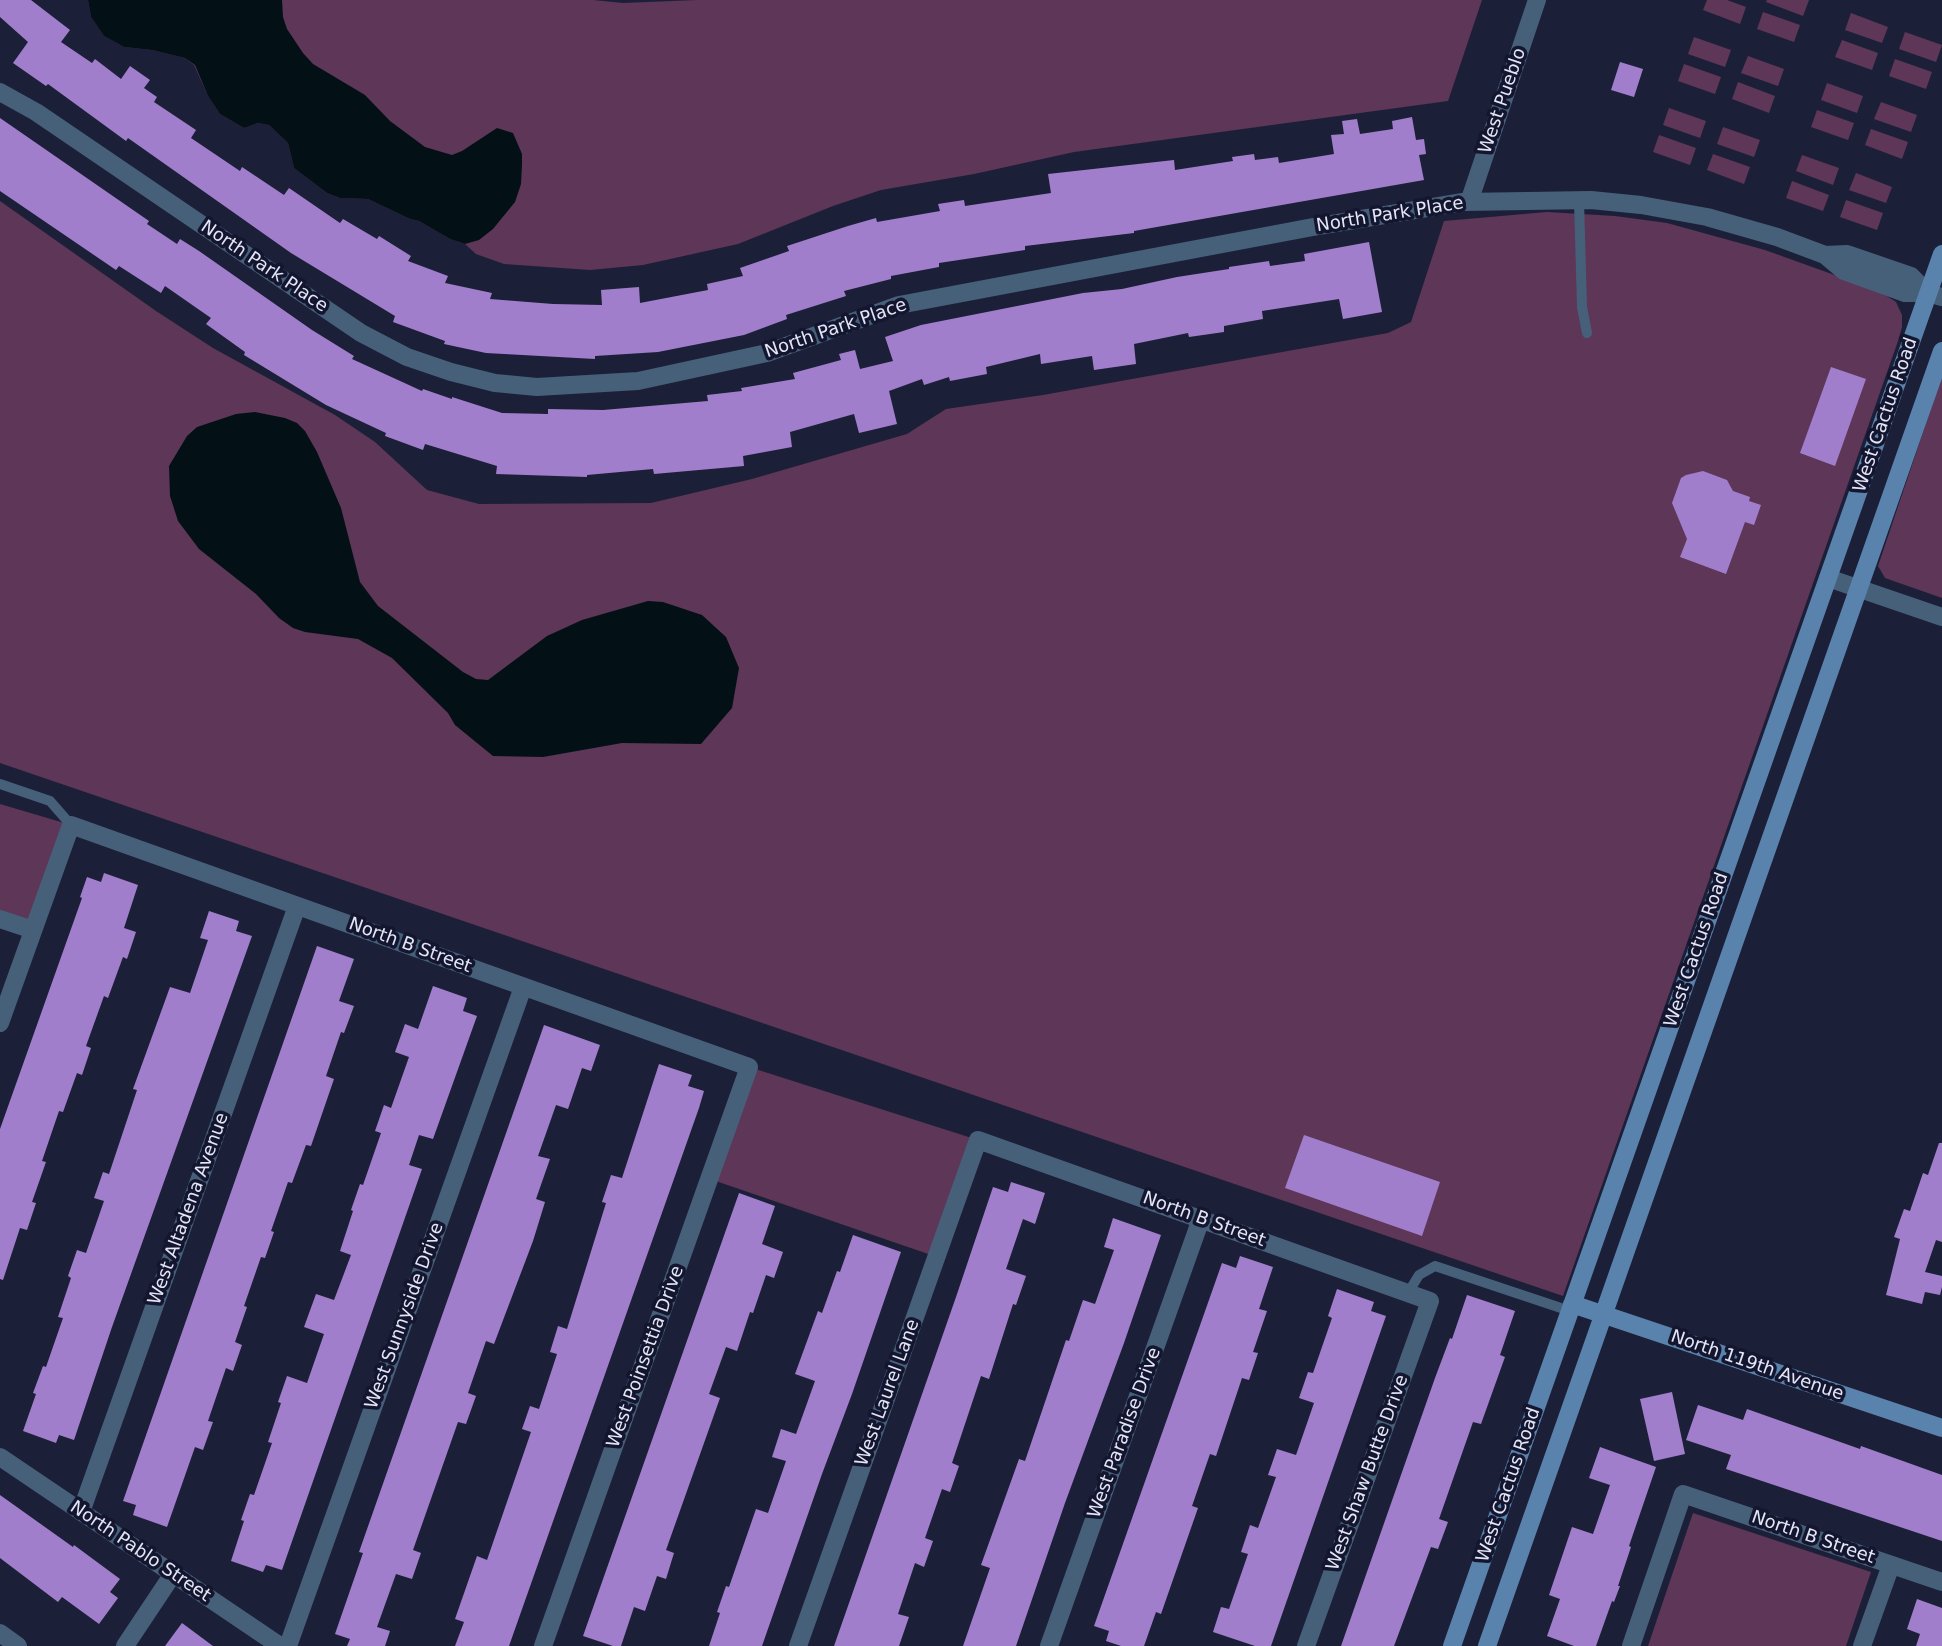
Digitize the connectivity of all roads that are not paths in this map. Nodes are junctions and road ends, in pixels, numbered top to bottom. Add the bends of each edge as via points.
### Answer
1 (1537, 0) edge
2 (0, 92) edge
3 (1579, 201) junction
4 (1469, 202) junction
5 (1942, 254) edge
6 (1935, 295) edge
7 (1587, 333) dead end
8 (1942, 351) edge
9 (1828, 578) junction
10 (1859, 589) junction
11 (1942, 617) edge
12 (0, 784) edge
13 (71, 825) junction
14 (297, 906) junction
15 (0, 919) edge
16 (33, 930) junction
17 (523, 987) junction
18 (0, 1023) edge
19 (749, 1068) joint
20 (978, 1140) joint
21 (1201, 1219) junction
22 (1408, 1293) junction
23 (1430, 1301) joint
24 (1571, 1307) junction
25 (1604, 1315) junction
26 (1942, 1428) edge
27 (0, 1457) edge
28 (81, 1512) junction
29 (1891, 1565) junction
30 (173, 1574) junction
31 (1942, 1582) edge
32 (0, 1633) edge
33 (18, 1646) edge
34 (125, 1646) edge
35 (280, 1646) edge
36 (288, 1646) edge
37 (543, 1646) edge
38 (798, 1646) edge
39 (1049, 1646) edge
40 (1306, 1646) edge
41 (1452, 1646) edge
42 (1488, 1646) edge
43 (1631, 1646) edge
44 (1863, 1646) edge

1 - 4 street, West Pueblo
2 - 4 street, North Park Place via 361,333 407,357 451,372 537,387 638,381 767,353 899,305
3 - 4 street, North Park Place
3 - 6 street, North Park Place via 1641,205 1707,218 1825,255 1847,254 1911,276
3 - 7 lane
5 - 6 street, West Cactus Road
6 - 9 street, West Cactus Road
8 - 10 street, West Cactus Road
9 - 10 street
9 - 24 street, West Cactus Road
10 - 11 street
10 - 25 street, West Cactus Road
12 - 13 lane via 50,801
13 - 14 street, North B Street
13 - 16 street
14 - 17 street, North B Street
14 - 28 street, West Altadena Avenue
15 - 16 street
16 - 18 street
17 - 19 street, North B Street
17 - 36 street, West Sunnyside Drive
19 - 37 street, West Poinsettia Drive
20 - 21 street, North B Street
20 - 38 street, West Laurel Lane
21 - 22 street, North B Street
21 - 39 street, West Paradise Drive
22 - 23 street, North B Street
22 - 24 lane via 1419,1275 1435,1266
23 - 40 street, West Shaw Butte Drive
24 - 25 street, North 119th Avenue
24 - 41 street, West Cactus Road
25 - 26 street, North 119th Avenue
25 - 42 street, West Cactus Road
27 - 28 street, North Pablo Street
28 - 30 street, North Pablo Street
29 - 31 street, North B Street
29 - 43 street, North B Street via 1683,1494
29 - 44 street
30 - 34 street
30 - 35 street, North Pablo Street
32 - 33 street

